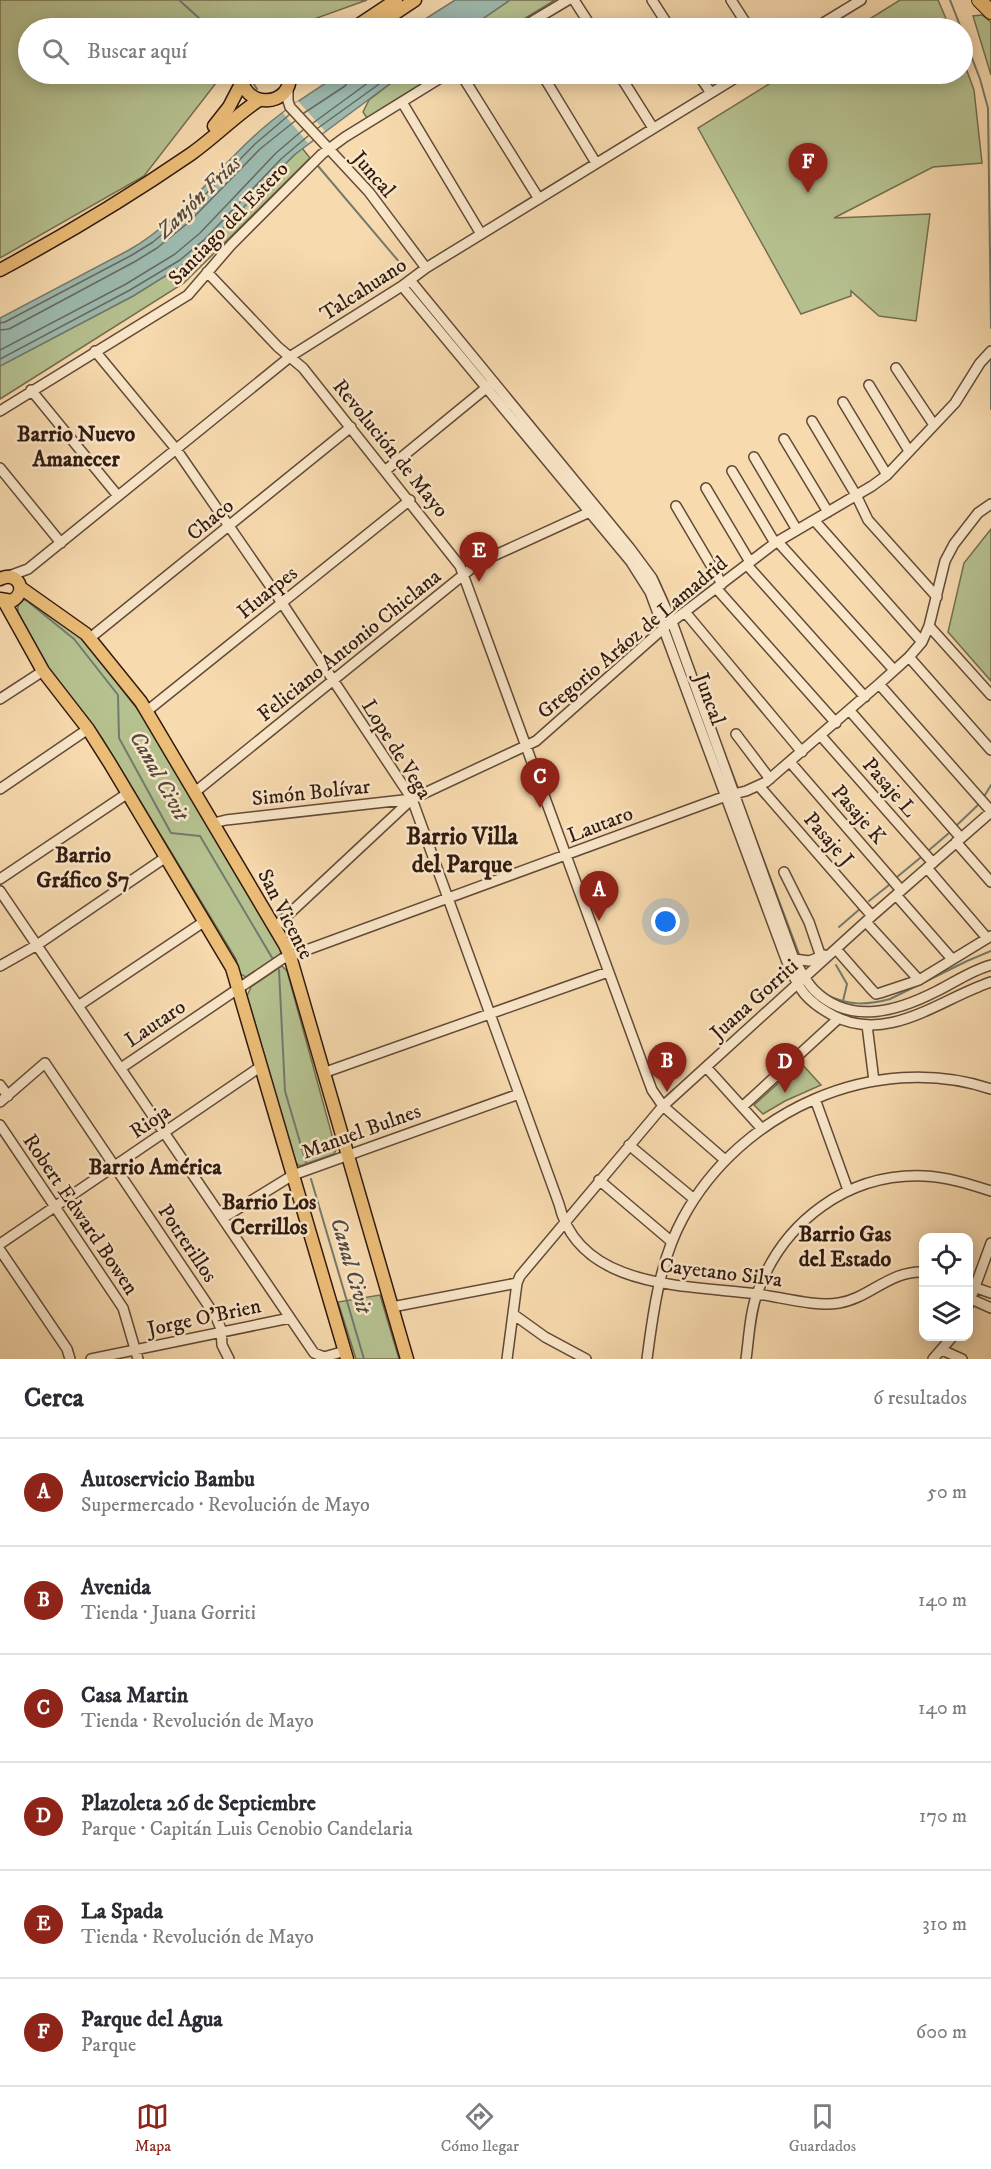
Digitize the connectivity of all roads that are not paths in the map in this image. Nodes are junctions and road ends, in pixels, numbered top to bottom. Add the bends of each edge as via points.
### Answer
1 (389, 0) edge
2 (396, 0) edge
3 (415, 0) edge
4 (568, 0) edge
5 (574, 0) edge
6 (652, 0) edge
7 (731, 0) edge
8 (861, 0) edge
9 (979, 0) edge
10 (379, 12) junction
11 (991, 12) edge
12 (370, 18) edge
13 (388, 18) edge
14 (537, 18) edge
15 (586, 18) edge
16 (664, 18) edge
17 (743, 18) edge
18 (831, 18) edge
19 (238, 84) edge
20 (244, 84) edge
21 (287, 84) edge
22 (290, 84) edge
23 (431, 84) edge
24 (467, 84) edge
25 (548, 84) edge
26 (625, 84) edge
27 (705, 84) edge
28 (726, 84) edge
29 (711, 93) junction
30 (263, 100) junction
31 (402, 102) junction
32 (290, 107) junction
33 (653, 128) junction
34 (328, 149) junction
35 (596, 163) junction
36 (174, 165) junction
37 (538, 199) junction
38 (481, 234) junction
39 (426, 268) junction
40 (0, 270) edge
41 (207, 272) junction
42 (410, 280) junction
43 (402, 286) junction
44 (95, 351) junction
45 (991, 351) edge
46 (291, 356) junction
47 (896, 369) dead end
48 (490, 384) junction
49 (869, 385) dead end
50 (31, 390) junction
51 (843, 402) dead end
52 (0, 411) edge
53 (812, 421) dead end
54 (934, 425) junction
55 (351, 427) junction
56 (784, 439) dead end
57 (176, 449) junction
58 (909, 451) junction
59 (754, 458) dead end
60 (0, 468) edge
61 (386, 470) junction
62 (732, 471) dead end
63 (887, 474) junction
64 (706, 488) dead end
65 (856, 495) junction
66 (118, 496) junction
67 (410, 500) junction
68 (991, 504) edge
69 (676, 506) dead end
70 (593, 510) junction
71 (828, 512) junction
72 (814, 520) junction
73 (230, 526) junction
74 (797, 530) junction
75 (776, 542) junction
76 (61, 543) junction
77 (749, 563) junction
78 (28, 569) junction
79 (4, 575) edge
80 (464, 575) junction
81 (719, 586) junction
82 (21, 587) junction
83 (937, 597) junction
84 (1, 600) edge
85 (282, 603) junction
86 (685, 612) junction
87 (668, 625) junction
88 (929, 626) junction
89 (90, 638) junction
90 (922, 642) junction
91 (909, 657) junction
92 (894, 670) junction
93 (43, 671) junction
94 (333, 681) junction
95 (879, 684) junction
96 (991, 695) edge
97 (865, 697) junction
98 (0, 699) edge
99 (147, 711) junction
100 (850, 711) junction
101 (836, 723) junction
102 (88, 729) junction
103 (736, 734) dead end
104 (821, 736) junction
105 (526, 746) junction
106 (991, 750) edge
107 (802, 752) junction
108 (790, 762) junction
109 (770, 779) junction
110 (759, 786) junction
111 (0, 789) edge
112 (195, 792) junction
113 (128, 793) junction
114 (730, 795) junction
115 (412, 799) junction
116 (990, 816) edge
117 (214, 823) junction
118 (958, 840) junction
119 (565, 856) junction
120 (166, 857) junction
121 (930, 865) junction
122 (784, 872) dead end
123 (0, 879) edge
124 (991, 882) edge
125 (0, 891) edge
126 (898, 893) junction
127 (449, 898) junction
128 (869, 919) junction
129 (205, 921) junction
130 (275, 927) junction
131 (989, 937) edge
132 (37, 945) junction
133 (834, 950) junction
134 (290, 956) junction
135 (821, 957) junction
136 (794, 958) junction
137 (952, 959) junction
138 (991, 965) edge
139 (0, 966) edge
140 (608, 972) junction
141 (805, 977) junction
142 (919, 980) junction
143 (991, 982) edge
144 (796, 985) junction
145 (238, 988) junction
146 (78, 1006) junction
147 (489, 1015) junction
148 (839, 1018) junction
149 (867, 1025) junction
150 (260, 1067) junction
151 (705, 1067) junction
152 (121, 1068) junction
153 (323, 1073) junction
154 (874, 1081) junction
155 (0, 1085) edge
156 (991, 1089) edge
157 (519, 1094) junction
158 (4, 1099) edge
159 (815, 1099) junction
160 (663, 1106) junction
161 (742, 1107) junction
162 (0, 1125) edge
163 (762, 1129) junction
164 (165, 1132) junction
165 (629, 1145) junction
166 (347, 1155) junction
167 (724, 1160) junction
168 (114, 1167) junction
169 (293, 1175) junction
170 (599, 1180) junction
171 (848, 1190) junction
172 (991, 1191) edge
173 (694, 1199) junction
174 (55, 1207) junction
175 (223, 1218) junction
176 (564, 1221) junction
177 (672, 1242) junction
178 (991, 1243) edge
179 (0, 1244) edge
180 (0, 1250) edge
181 (919, 1272) edge
182 (516, 1283) junction
183 (659, 1284) junction
184 (973, 1284) edge
185 (973, 1286) edge
186 (991, 1293) edge
187 (756, 1294) junction
188 (973, 1304) edge
189 (392, 1307) junction
190 (991, 1308) edge
191 (513, 1314) junction
192 (290, 1318) junction
193 (221, 1333) junction
194 (949, 1341) edge
195 (942, 1350) junction
196 (136, 1354) edge
197 (346, 1355) edge
198 (70, 1359) edge
199 (91, 1359) edge
200 (229, 1359) edge
201 (407, 1359) edge
202 (507, 1359) edge
203 (586, 1359) edge
204 (646, 1359) edge
205 (746, 1359) edge
206 (933, 1359) edge
207 (962, 1359) edge

1 - 10 street
2 - 10 main road
3 - 13 main road
4 - 14 street
5 - 15 street
6 - 16 street
7 - 17 street
8 - 18 street
9 - 11 highway
10 - 12 main road
19 - 36 main road via 223,116
20 - 30 main road via 251,96
21 - 30 main road via 275,99
22 - 32 street
23 - 31 street, Santiago del Estero
24 - 37 street
25 - 35 street
26 - 33 street
27 - 29 street
28 - 29 street, Talcahuano
29 - 33 street, Talcahuano
30 - 32 street
30 - 36 main road via 229,121
31 - 34 street, Santiago del Estero
31 - 38 street
32 - 34 street, Juncal
33 - 35 street, Talcahuano
34 - 39 street, Juncal via 369,192
34 - 41 street, Santiago del Estero
35 - 37 street, Talcahuano
36 - 40 main road
37 - 38 street, Talcahuano
38 - 39 street, Talcahuano
39 - 42 street, Talcahuano
41 - 44 street, Santiago del Estero via 188,295
41 - 46 street, Revolución de Mayo
42 - 43 street, Talcahuano
42 - 48 street, Juncal
43 - 46 street, Talcahuano
43 - 48 street, Juncal
44 - 50 street, Santiago del Estero
44 - 57 street, Lope de Vega
45 - 54 street, Gregorio Aráoz de Lamadrid via 955,403
46 - 55 street, Revolución de Mayo
46 - 57 street, Talcahuano
47 - 54 street
48 - 61 street
48 - 70 street, Juncal
49 - 58 street
50 - 52 street, Santiago del Estero
50 - 66 street
51 - 63 street
53 - 65 street
54 - 58 street, Gregorio Aráoz de Lamadrid
55 - 61 street, Revolución de Mayo
55 - 73 street, Chaco
56 - 71 street
57 - 66 street, Talcahuano
57 - 73 street, Lope de Vega
58 - 63 street, Gregorio Aráoz de Lamadrid
59 - 74 street
60 - 76 street
61 - 67 street, Revolución de Mayo
62 - 75 street
63 - 65 street, Gregorio Aráoz de Lamadrid
64 - 77 street
65 - 71 street, Gregorio Aráoz de Lamadrid
65 - 83 street via 868,520
66 - 76 street, Talcahuano
67 - 80 street, Revolución de Mayo via 455,557
67 - 85 street, Huarpes
68 - 83 street, Lautaro via 978,513 954,543 945,561
69 - 81 street
70 - 80 street, Feliciano Antonio Chiclana via 478,563
70 - 87 street, Juncal via 642,578
71 - 72 street, Gregorio Aráoz de Lamadrid
72 - 74 street, Gregorio Aráoz de Lamadrid
72 - 90 street
73 - 85 street, Lope de Vega
73 - 89 street, Chaco
74 - 75 street, Gregorio Aráoz de Lamadrid
75 - 77 street, Gregorio Aráoz de Lamadrid
75 - 92 street
76 - 78 street, Talcahuano
77 - 81 street, Gregorio Aráoz de Lamadrid
77 - 97 street
78 - 79 street, Talcahuano
78 - 82 street, Talcahuano
79 - 82 main road, San Vicente via 17,579
80 - 94 street, Feliciano Antonio Chiclana
80 - 105 street, Revolución de Mayo
81 - 86 street, Gregorio Aráoz de Lamadrid
81 - 101 street
82 - 84 main road via 16,599
82 - 89 main road, San Vicente
83 - 88 street, Lautaro
84 - 93 main road
85 - 94 street, Lope de Vega
85 - 99 street, Huarpes
86 - 87 street, Gregorio Aráoz de Lamadrid
86 - 107 street
87 - 105 street, Gregorio Aráoz de Lamadrid
87 - 114 street, Juncal
88 - 90 street, Lautaro
88 - 96 street
89 - 99 main road, San Vicente
90 - 91 street, Lautaro
91 - 92 street, Lautaro
91 - 106 street
92 - 95 street, Lautaro
93 - 98 street
93 - 102 main road
94 - 112 street, Feliciano Antonio Chiclana
94 - 115 street, Lope de Vega
95 - 97 street, Lautaro
95 - 116 street
97 - 100 street, Lautaro
99 - 112 main road, San Vicente
100 - 101 street, Lautaro
100 - 118 street
101 - 104 street, Lautaro
102 - 111 street
102 - 113 main road
103 - 109 street
104 - 107 street, Lautaro
104 - 121 street, Pasaje L
105 - 115 street, Gregorio Aráoz de Lamadrid
105 - 119 street, Revolución de Mayo
107 - 108 street, Lautaro
108 - 109 street, Lautaro
108 - 126 street, Pasaje K
109 - 110 street, Lautaro
110 - 114 street, Lautaro
110 - 128 street, Pasaje J
112 - 117 main road, San Vicente
113 - 120 main road
113 - 123 street
114 - 119 street, Lautaro
114 - 136 street, Juncal
114 - 144 street, Juncal
115 - 117 street, Simón Bolívar
115 - 127 street, Lope de Vega
115 - 130 street, Gregorio Aráoz de Lamadrid
116 - 118 street, Juana Gorriti
117 - 130 main road, San Vicente
118 - 121 street, Juana Gorriti
118 - 124 street
119 - 127 street, Lautaro
119 - 140 street, Revolución de Mayo
120 - 129 main road
120 - 132 street
121 - 126 street, Juana Gorriti
121 - 131 street, Pasaje L
122 - 135 street
125 - 132 street
126 - 128 street, Juana Gorriti
126 - 137 street, Pasaje K
127 - 134 street, Lautaro
127 - 147 street, Lope de Vega
128 - 133 street, Juana Gorriti
128 - 142 street, Pasaje J
129 - 145 main road
129 - 146 street
130 - 134 main road, San Vicente
131 - 137 street
132 - 139 street
132 - 146 street
133 - 135 street
133 - 141 street, Juana Gorriti
133 - 142 street via 876,994
134 - 145 street, Lautaro
134 - 153 main road, San Vicente
135 - 136 street via 809,961
136 - 141 street, Juncal
137 - 142 street
138 - 141 street, Juncal via 904,1006 868,1013 836,1005 812,988
140 - 147 street
140 - 160 street, Revolución de Mayo via 652,1090
141 - 144 street, Juana Gorriti
143 - 149 street, Juncal via 905,1019
144 - 148 street, Juncal via 816,1007
144 - 151 street, Juana Gorriti
145 - 150 main road
145 - 152 street, Lautaro
146 - 152 street
147 - 153 street
147 - 157 street, Lope de Vega
148 - 149 street, Juncal
148 - 161 street
149 - 154 street
150 - 164 street, Rioja
150 - 169 main road
151 - 160 street, Juana Gorriti
151 - 161 street
152 - 164 street
153 - 166 main road, San Vicente
154 - 156 street via 939,1079
154 - 159 street
155 - 158 street
157 - 166 street, Manuel Bulnes
157 - 176 street, Lope de Vega
158 - 168 street, Potrerillos via 45,1063
159 - 163 street
159 - 171 street
160 - 165 street, Juana Gorriti
160 - 167 street, Revolución de Mayo
161 - 163 street
162 - 174 street, Robert Edward Bowen
163 - 167 street
164 - 168 street, Rioja
164 - 175 street
165 - 170 street, Juana Gorriti
165 - 173 street
166 - 169 street, Manuel Bulnes
166 - 189 main road, San Vicente
167 - 173 street
168 - 174 street, Rioja
168 - 193 street, Potrerillos via 216,1317
169 - 175 street, Manuel Bulnes
169 - 197 main road
170 - 176 street, Juana Gorriti
170 - 177 street
171 - 172 street via 884,1179 925,1176
171 - 187 street via 819,1207 794,1230 775,1254
173 - 177 street
174 - 179 street, Rioja
174 - 196 street, Robert Edward Bowen via 123,1308
175 - 192 street
176 - 182 street, Juana Gorriti
176 - 183 street, Cayetano Silva via 597,1259 613,1269
177 - 183 street
178 - 184 street
180 - 198 street
181 - 187 street, Cayetano Silva via 896,1276 839,1303
182 - 189 street
182 - 191 street, Juana Gorriti
183 - 187 street, Cayetano Silva
183 - 204 street
185 - 186 street
187 - 205 street
188 - 190 street
189 - 201 main road, San Vicente
191 - 202 street, Juana Gorriti
191 - 203 street
192 - 193 street, Jorge O'Brien
192 - 197 street via 314,1353 324,1357
193 - 196 street, Jorge O'Brien
193 - 200 street, Potrerillos
194 - 195 street
195 - 206 street
195 - 207 street
196 - 199 street, Jorge O'Brien

